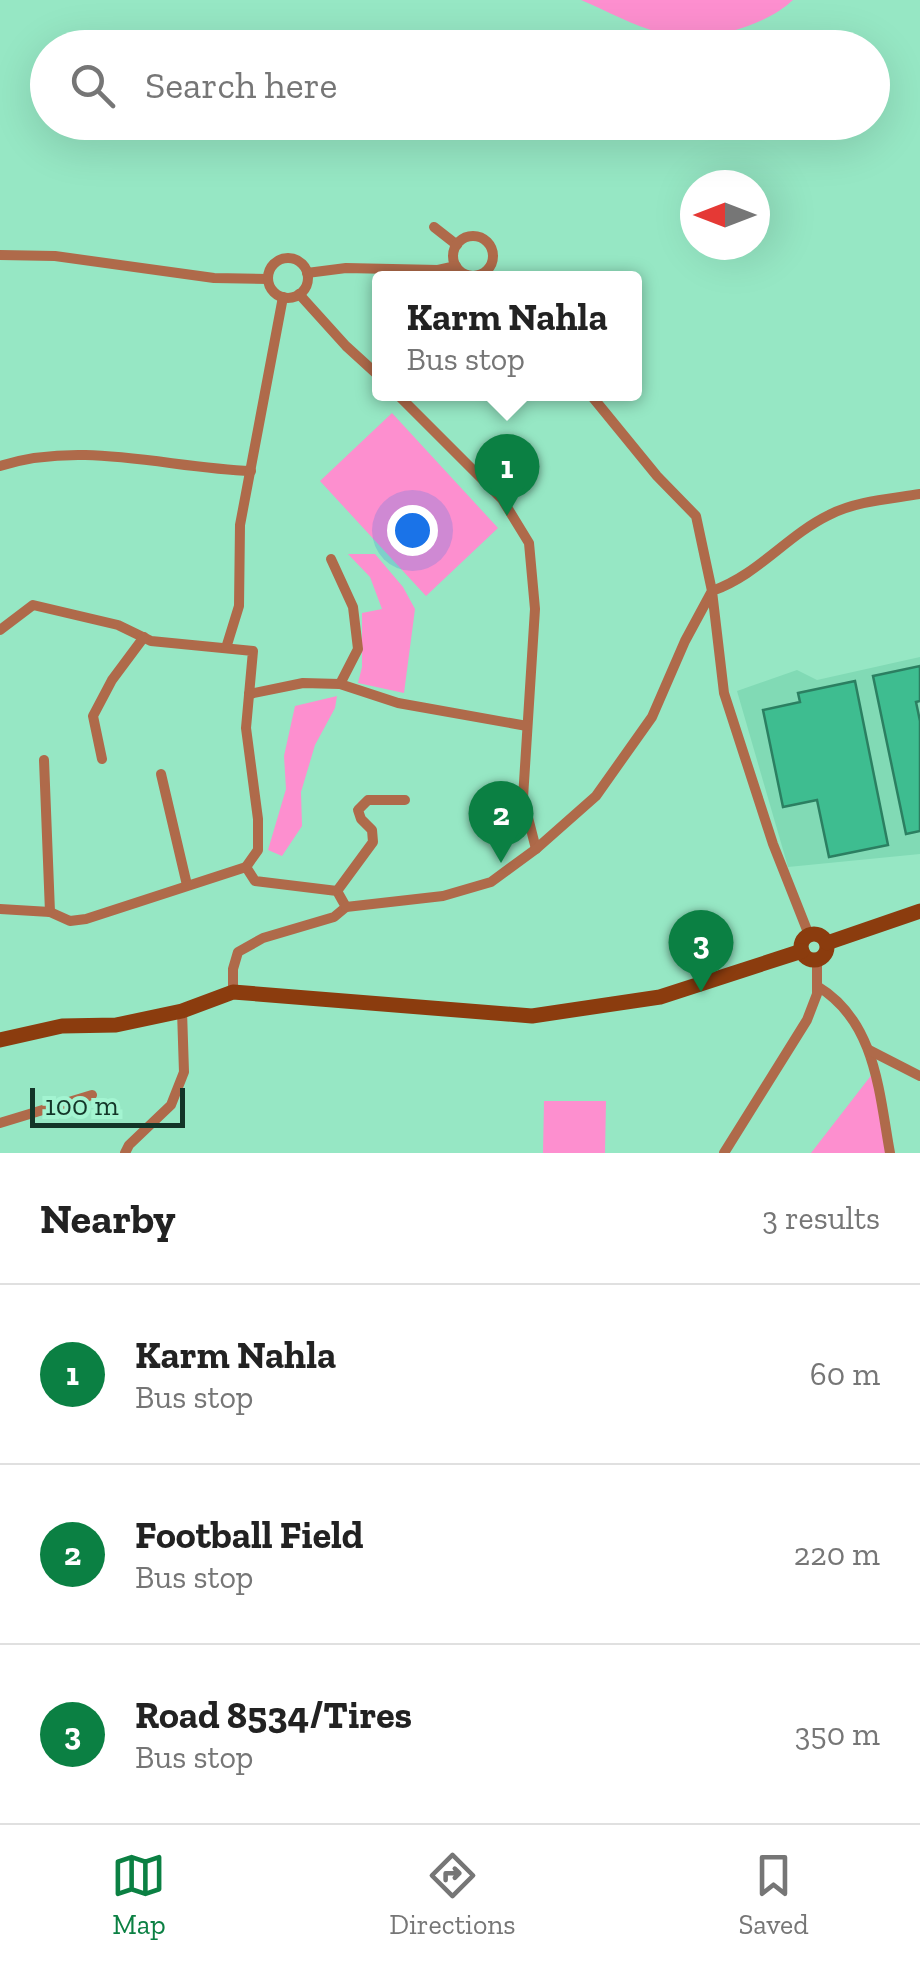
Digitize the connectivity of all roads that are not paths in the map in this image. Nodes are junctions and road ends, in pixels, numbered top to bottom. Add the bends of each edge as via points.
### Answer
1 (434, 227) dead end
2 (457, 245) junction
3 (0, 254) edge
4 (456, 266) junction
5 (488, 269) junction
6 (464, 271) edge
7 (483, 271) edge
8 (491, 271) edge
9 (307, 273) junction
10 (268, 278) junction
11 (299, 294) junction
12 (284, 297) junction
13 (372, 370) edge
14 (404, 401) edge
15 (596, 401) edge
16 (0, 466) edge
17 (252, 472) junction
18 (920, 494) edge
19 (331, 559) dead end
20 (712, 590) junction
21 (0, 630) edge
22 (144, 637) junction
23 (226, 648) junction
24 (340, 684) junction
25 (249, 694) junction
26 (527, 726) junction
27 (44, 760) dead end
28 (102, 760) dead end
29 (161, 774) dead end
30 (404, 800) dead end
31 (536, 849) junction
32 (246, 867) junction
33 (187, 885) junction
34 (336, 891) junction
35 (346, 907) junction
36 (0, 909) edge
37 (920, 911) edge
38 (50, 912) junction
39 (805, 943) junction
40 (826, 943) junction
41 (817, 960) junction
42 (817, 986) junction
43 (233, 992) junction
44 (182, 1011) junction
45 (0, 1040) edge
46 (870, 1050) junction
47 (920, 1076) edge
48 (92, 1095) dead end
49 (0, 1123) edge
50 (126, 1153) edge
51 (724, 1153) edge
52 (890, 1153) edge

1 - 2 street
2 - 4 street
2 - 5 street via 471,236 484,239 493,255
3 - 10 street
4 - 6 street
4 - 9 street
5 - 7 street
5 - 8 street
9 - 10 street via 298,260 285,258
9 - 11 street
10 - 12 street via 274,293
11 - 12 street
11 - 13 street
12 - 17 street
14 - 26 street via 502,499 529,543 535,610
15 - 20 street via 696,516
16 - 17 street via 95,456
17 - 23 street via 240,525 239,606
18 - 20 street via 829,515 744,577
19 - 24 street via 353,607 358,648
20 - 31 street via 652,717 596,796
20 - 39 street via 724,693
21 - 22 street via 33,605
22 - 23 street
22 - 28 street via 93,716
23 - 25 street via 252,651
24 - 25 street via 302,683
24 - 26 street
25 - 32 street via 258,850
26 - 31 street via 523,798
27 - 38 street
29 - 33 street
30 - 34 street via 368,800 358,810 373,842
31 - 35 street via 491,882 443,896
32 - 33 street
32 - 34 street via 255,881
33 - 38 street via 86,919 70,921
34 - 35 street
35 - 43 street via 238,952
36 - 38 street
37 - 40 main road
39 - 40 main road via 819,935
39 - 41 main road via 810,960
39 - 43 main road via 660,997 532,1016
40 - 41 main road
41 - 42 street
42 - 46 street via 833,997
42 - 51 street via 807,1020
43 - 44 main road
44 - 45 main road
44 - 50 street via 184,1072 172,1105
46 - 47 street
46 - 52 street
48 - 49 street

